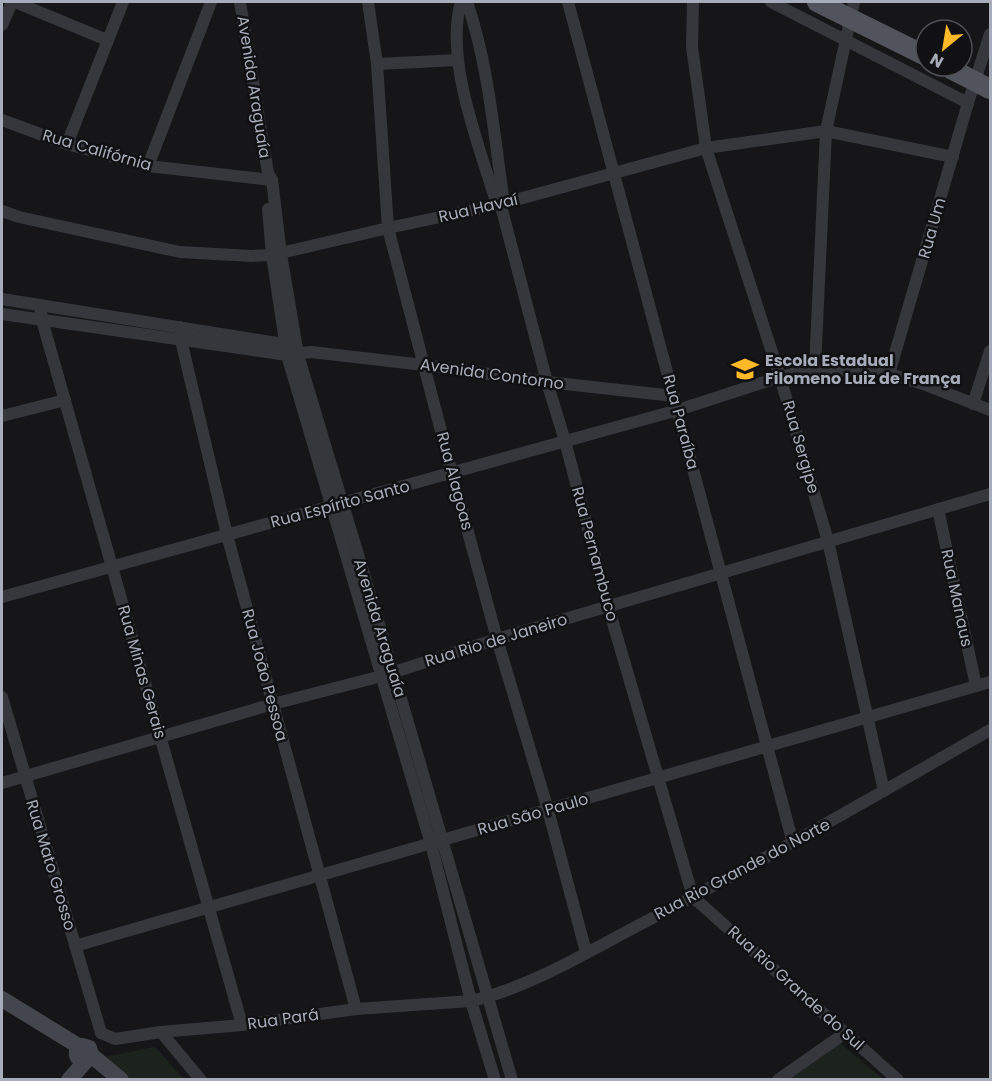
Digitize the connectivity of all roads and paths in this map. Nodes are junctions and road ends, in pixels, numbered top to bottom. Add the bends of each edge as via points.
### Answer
1 (14, 2) edge
2 (123, 2) edge
3 (211, 2) edge
4 (240, 2) edge
5 (368, 2) edge
6 (460, 2) edge
7 (467, 2) edge
8 (568, 2) edge
9 (693, 2) edge
10 (771, 2) edge
11 (817, 2) edge
12 (852, 10) edge
13 (2, 25) edge
14 (990, 34) edge
15 (107, 40) junction
16 (845, 40) junction
17 (914, 49) edge
18 (458, 60) junction
19 (377, 64) junction
20 (968, 78) edge
21 (982, 85) edge
22 (968, 103) junction
23 (2, 120) edge
24 (826, 131) junction
25 (67, 144) junction
26 (706, 148) junction
27 (953, 157) junction
28 (148, 166) junction
29 (614, 173) junction
30 (269, 178) junction
31 (501, 206) junction
32 (2, 211) edge
33 (388, 228) junction
34 (277, 255) junction
35 (2, 299) edge
36 (40, 305) junction
37 (2, 314) edge
38 (42, 320) junction
39 (180, 327) junction
40 (181, 340) junction
41 (295, 350) junction
42 (990, 351) edge
43 (424, 365) junction
44 (815, 368) junction
45 (889, 374) junction
46 (780, 377) junction
47 (547, 382) junction
48 (674, 396) junction
49 (65, 400) junction
50 (974, 404) junction
51 (678, 410) junction
52 (990, 410) edge
53 (2, 416) edge
54 (565, 441) junction
55 (452, 473) junction
56 (990, 494) edge
57 (337, 505) junction
58 (938, 509) junction
59 (227, 535) junction
60 (828, 541) junction
61 (112, 567) junction
62 (721, 573) junction
63 (2, 597) edge
64 (608, 606) junction
65 (497, 639) junction
66 (388, 673) junction
67 (990, 682) edge
68 (976, 686) junction
69 (2, 697) edge
70 (273, 704) junction
71 (867, 717) junction
72 (990, 730) edge
73 (160, 737) junction
74 (767, 746) junction
75 (25, 776) junction
76 (658, 778) junction
77 (2, 783) edge
78 (884, 790) junction
79 (548, 810) junction
80 (436, 843) junction
81 (793, 843) junction
82 (320, 876) junction
83 (445, 876) junction
84 (693, 897) junction
85 (209, 908) junction
86 (75, 946) junction
87 (586, 952) junction
88 (488, 997) junction
89 (2, 999) edge
90 (471, 1000) junction
91 (2, 1009) edge
92 (356, 1009) junction
93 (242, 1025) junction
94 (161, 1032) junction
95 (845, 1033) junction
96 (99, 1034) junction
97 (83, 1053) junction
98 (56, 1080) edge
99 (69, 1080) edge
100 (107, 1080) edge
101 (121, 1080) edge
102 (201, 1080) edge
103 (495, 1080) edge
104 (512, 1080) edge
105 (778, 1080) edge
106 (898, 1080) edge

1 - 13 street
1 - 15 street
2 - 15 street
3 - 28 street
4 - 30 street, Avenida Araguaía
5 - 19 street, Rua Alagoas
6 - 18 street, Rua Pernambuco via 456,18
7 - 31 street, Rua Pernambuco via 483,62
8 - 29 street, Rua Paraíba
9 - 26 street, Rua Sergipe via 692,47
10 - 16 street
11 - 12 main road
12 - 16 street
12 - 17 main road
14 - 21 street, Rua Um
15 - 25 street
16 - 22 street
16 - 24 street
18 - 19 street
18 - 31 street, Rua Pernambuco via 471,122
19 - 33 street, Rua Alagoas
20 - 21 main road
21 - 22 street, Rua Um
22 - 27 street, Rua Um
23 - 25 street, Rua Califórnia
24 - 26 street, Rua Havaí
24 - 27 street, Rua Havaí
24 - 44 street
25 - 28 street, Rua Califórnia
26 - 29 street, Rua Havaí
26 - 46 street, Rua Sergipe
27 - 45 street, Rua Um
28 - 30 street, Rua Califórnia
29 - 31 street, Rua Havaí
29 - 48 street, Rua Paraíba
30 - 34 street, Avenida Araguaía
31 - 33 street, Rua Havaí
31 - 47 street, Rua Pernambuco
32 - 34 street, Rua Havaí via 180,252
33 - 34 street, Rua Havaí
33 - 43 street, Rua Alagoas
34 - 41 street, Avenida Araguaía
35 - 36 street, Avenida Contorno
36 - 38 street, Rua Minas Gerais
36 - 39 street, Avenida Contorno
37 - 38 street, Avenida Contorno
38 - 40 street, Avenida Contorno
38 - 49 street, Rua Minas Gerais
39 - 40 street, Rua João Pessoa
39 - 41 street, Avenida Contorno
40 - 41 street, Avenida Contorno
40 - 59 street, Rua João Pessoa
41 - 43 street, Avenida Contorno
41 - 57 street, Avenida Araguaía
42 - 50 street
43 - 47 street, Avenida Contorno
43 - 55 street, Rua Alagoas
44 - 45 street, Rua Espírito Santo
44 - 46 street, Rua Espírito Santo
45 - 50 street, Rua Espírito Santo
46 - 51 street, Rua Espírito Santo
46 - 60 street, Rua Sergipe
47 - 48 street, Avenida Contorno
47 - 54 street, Rua Pernambuco
48 - 51 street, Rua Paraíba
49 - 53 street
49 - 61 street, Rua Minas Gerais
50 - 52 street, Rua Espírito Santo
51 - 54 street, Rua Espírito Santo
51 - 62 street, Rua Paraíba
54 - 55 street, Rua Espírito Santo
54 - 64 street, Rua Pernambuco
55 - 57 street, Rua Espírito Santo
55 - 65 street, Rua Alagoas
56 - 58 street, Rua Rio de Janeiro
57 - 59 street, Rua Espírito Santo
57 - 66 street, Avenida Araguaía
58 - 60 street, Rua Rio de Janeiro
58 - 68 street, Rua Manaus
59 - 61 street, Rua Espírito Santo
59 - 70 street, Rua João Pessoa
60 - 62 street, Rua Rio de Janeiro
60 - 71 street, Rua Sergipe
61 - 63 street, Rua Espírito Santo
61 - 73 street, Rua Minas Gerais
62 - 64 street, Rua Rio de Janeiro
62 - 74 street, Rua Paraíba
64 - 65 street, Rua Rio de Janeiro
64 - 76 street, Rua Pernambuco
65 - 66 street, Rua Rio de Janeiro
65 - 79 street, Rua Alagoas
66 - 70 street, Rua Rio de Janeiro
66 - 80 street, Avenida Araguaía
67 - 68 street, Rua São Paulo
68 - 71 street, Rua São Paulo
69 - 75 street, Rua Mato Grosso
70 - 73 street, Rua Rio de Janeiro
70 - 82 street, Rua João Pessoa
71 - 74 street, Rua São Paulo
71 - 78 street, Rua Sergipe
72 - 78 street, Rua Rio Grande do Norte
73 - 75 street, Rua Rio de Janeiro
73 - 85 street, Rua Minas Gerais
74 - 76 street, Rua São Paulo
74 - 81 street, Rua Paraíba
75 - 77 street, Rua Rio de Janeiro
75 - 86 street, Rua Mato Grosso
76 - 79 street, Rua São Paulo
76 - 84 street, Rua Pernambuco
78 - 81 street, Rua Rio Grande do Norte
79 - 80 street, Rua São Paulo
79 - 87 street, Rua Alagoas
80 - 82 street, Rua São Paulo
80 - 83 street, Avenida Araguaía
81 - 84 street, Rua Rio Grande do Norte
82 - 85 street, Rua São Paulo
82 - 92 street, Rua João Pessoa
83 - 88 street, Avenida Araguaía
83 - 90 street, Avenida Araguaía
84 - 87 street, Rua Rio Grande do Norte
84 - 95 street, Rua Rio Grande do Sul
85 - 86 street, Rua São Paulo
85 - 93 street, Rua Minas Gerais
86 - 96 street, Rua Mato Grosso
87 - 88 street, Rua Rio Grande do Norte
88 - 90 street, Rua Rio Grande do Norte
88 - 104 street, Avenida Araguaía
89 - 97 street
90 - 92 street, Rua Pará
90 - 103 street, Avenida Araguaía
91 - 97 street
92 - 93 street, Rua Pará
93 - 94 street, Rua Pará
94 - 96 street, Rua Pará via 115,1039
94 - 102 street
95 - 105 street
95 - 106 street, Rua Rio Grande do Sul
96 - 97 street via 97,1043
97 - 98 street
97 - 99 street
97 - 100 street
97 - 101 street

